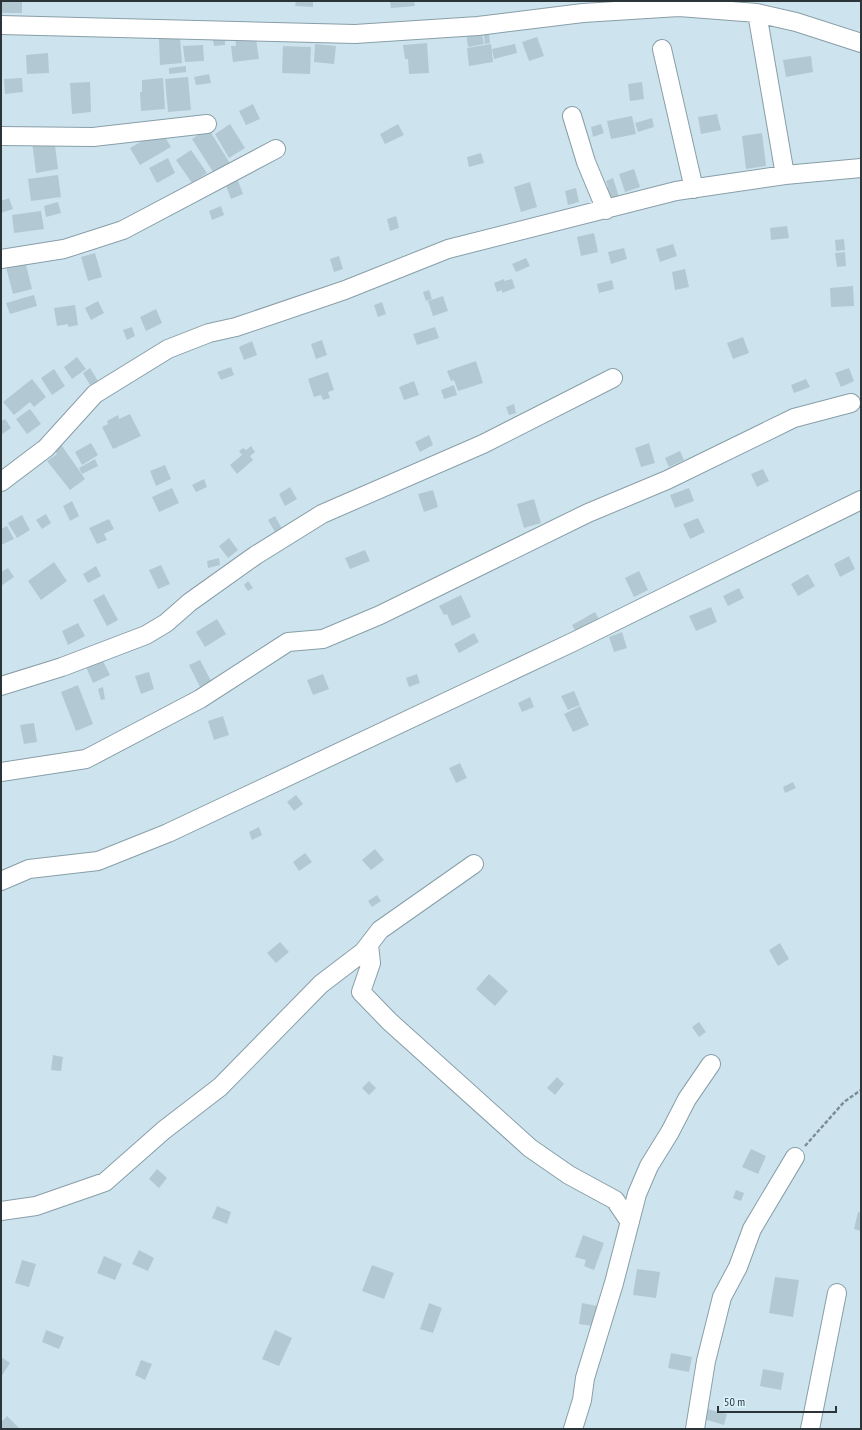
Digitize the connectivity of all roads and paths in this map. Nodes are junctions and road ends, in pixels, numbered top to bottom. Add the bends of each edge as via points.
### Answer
1 (757, 13) junction
2 (1, 25) edge
3 (861, 43) edge
4 (662, 49) dead end
5 (572, 116) dead end
6 (207, 124) dead end
7 (1, 136) edge
8 (276, 149) dead end
9 (861, 168) edge
10 (785, 175) junction
11 (694, 189) junction
12 (606, 210) junction
13 (1, 259) edge
14 (613, 378) dead end
15 (851, 403) dead end
16 (1, 482) edge
17 (861, 500) edge
18 (1, 686) edge
19 (1, 772) edge
20 (474, 864) dead end
21 (1, 881) edge
22 (369, 944) junction
23 (711, 1064) dead end
24 (861, 1090) edge
25 (795, 1157) joint
26 (1, 1211) edge
27 (630, 1222) junction
28 (837, 1293) dead end
29 (573, 1429) edge
30 (695, 1429) edge
31 (810, 1429) edge

1 - 2 street via 679,7 583,13 478,26 355,34
1 - 3 street via 796,22
1 - 10 street
4 - 11 street
5 - 12 street via 586,162
6 - 7 street via 93,137
8 - 13 street via 123,230 64,249
9 - 10 street
10 - 11 street
11 - 12 street via 676,191
12 - 16 street via 448,249 346,290 236,327 209,333 168,349 94,394 46,448
14 - 18 street via 482,444 322,514 256,555 146,635 62,667
15 - 19 street via 794,418 667,480 588,513 380,615 323,639 288,642 200,699 86,759
17 - 21 street via 573,642 168,833 98,861 29,869
20 - 22 street via 380,930
22 - 26 street via 363,952 321,984 220,1087 164,1130 105,1182 36,1206
22 - 27 street via 371,963 361,992 389,1021 530,1148 569,1175 615,1200
23 - 27 street via 687,1099 649,1166 637,1194
24 - 25 path via 844,1102
25 - 30 street via 752,1229 738,1267 722,1296 706,1360
27 - 29 street
28 - 31 street

